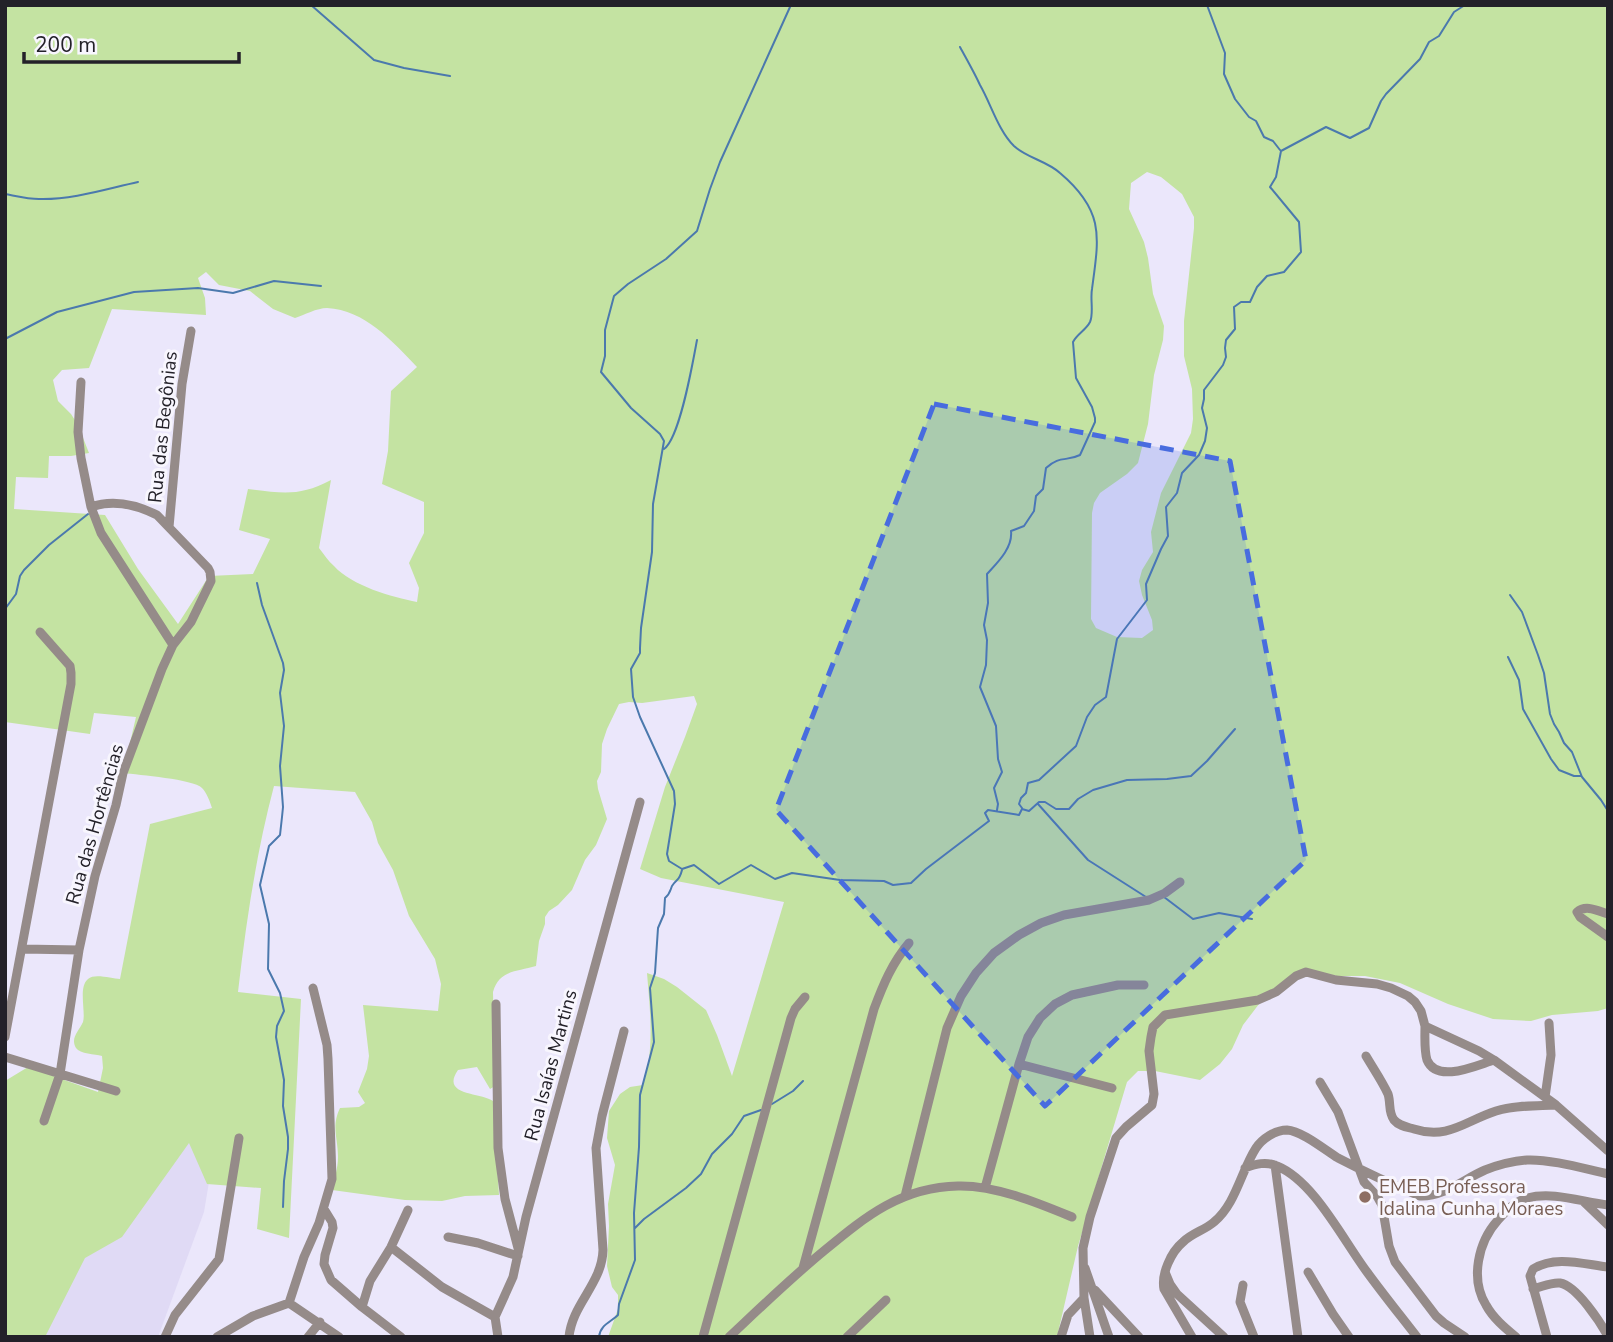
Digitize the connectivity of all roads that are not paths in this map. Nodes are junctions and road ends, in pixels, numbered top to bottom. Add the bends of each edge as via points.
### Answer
1 (191, 331) dead end
2 (81, 382) dead end
3 (91, 507) junction
4 (169, 527) junction
5 (40, 632) dead end
6 (173, 645) junction
7 (640, 802) dead end
8 (1180, 881) dead end
9 (1608, 914) edge
10 (1608, 937) edge
11 (909, 943) dead end
12 (23, 949) junction
13 (79, 950) junction
14 (1143, 985) dead end
15 (313, 988) dead end
16 (806, 997) dead end
17 (496, 1004) dead end
18 (1549, 1023) dead end
19 (1425, 1026) junction
20 (624, 1031) dead end
21 (5, 1037) edge
22 (1366, 1056) dead end
23 (5, 1057) edge
24 (1494, 1060) junction
25 (1019, 1064) junction
26 (60, 1074) junction
27 (1320, 1082) dead end
28 (1112, 1088) dead end
29 (116, 1090) dead end
30 (1545, 1097) junction
31 (1556, 1105) junction
32 (44, 1121) dead end
33 (239, 1138) dead end
34 (1608, 1151) edge
35 (1276, 1165) junction
36 (1245, 1168) junction
37 (1360, 1169) junction
38 (1608, 1174) edge
39 (985, 1188) junction
40 (905, 1196) junction
41 (1583, 1201) junction
42 (1608, 1205) edge
43 (324, 1209) junction
44 (408, 1210) dead end
45 (1072, 1217) dead end
46 (1608, 1225) edge
47 (449, 1237) dead end
48 (391, 1247) junction
49 (518, 1253) junction
50 (1082, 1259) junction
51 (1608, 1267) edge
52 (803, 1269) junction
53 (1165, 1272) junction
54 (1308, 1272) dead end
55 (1243, 1285) dead end
56 (1092, 1287) junction
57 (1533, 1289) junction
58 (1084, 1298) junction
59 (886, 1300) dead end
60 (289, 1303) junction
61 (362, 1307) junction
62 (495, 1317) junction
63 (320, 1322) junction
64 (1608, 1336) edge
65 (165, 1337) edge
66 (216, 1337) edge
67 (308, 1337) edge
68 (339, 1337) edge
69 (401, 1337) edge
70 (498, 1337) edge
71 (569, 1337) edge
72 (703, 1337) edge
73 (729, 1337) edge
74 (847, 1337) edge
75 (1061, 1337) edge
76 (1090, 1337) edge
77 (1109, 1337) edge
78 (1139, 1337) edge
79 (1192, 1337) edge
80 (1224, 1337) edge
81 (1254, 1337) edge
82 (1298, 1337) edge
83 (1349, 1337) edge
84 (1417, 1337) edge
85 (1465, 1337) edge
86 (1516, 1337) edge
87 (1547, 1337) edge

1 - 4 street, Rua das Begônias
2 - 3 street via 78,432
3 - 4 street, Rua das Hortências via 118,502 157,515
3 - 6 street via 101,533
4 - 6 street, Rua das Hortências via 211,576 191,622
5 - 12 street via 69,666 71,684
6 - 13 street, Rua das Hortências via 123,773
7 - 49 street, Rua Isaías Martins
8 - 40 street via 1149,900 1041,923 995,953 976,973 947,1027
9 - 10 street via 1586,907 1577,912
11 - 52 street via 888,974 874,1009
12 - 13 street
12 - 21 street
13 - 26 street, Rua das Hortências
14 - 25 street via 1098,988 1055,1004 1028,1037
15 - 43 street via 328,1059 332,1179
16 - 72 street via 791,1018
17 - 49 street via 498,1147
18 - 30 street via 1551,1055
19 - 24 street
19 - 24 street via 1427,1059 1438,1071 1452,1072
19 - 50 street via 1415,1002 1391,988 1306,972 1258,1000 1165,1015 1153,1027 1149,1051 1152,1105 1113,1144
20 - 71 street via 596,1148 602,1266
22 - 31 street via 1388,1095 1395,1121 1423,1132 1451,1131 1496,1111
23 - 26 street
24 - 30 street
25 - 28 street
25 - 39 street
26 - 29 street
26 - 32 street, Rua das Hortências
27 - 37 street via 1338,1112
30 - 31 street
31 - 34 street
33 - 65 street via 219,1259 175,1315
35 - 36 street
35 - 82 street
35 - 84 street via 1312,1193
36 - 37 street via 1257,1146 1287,1130
36 - 53 street via 1219,1218 1184,1240
37 - 38 street via 1420,1196 1441,1193 1486,1170 1527,1160
37 - 85 street via 1382,1205 1395,1262 1436,1317
39 - 40 street via 943,1187
39 - 45 street
40 - 52 street via 863,1219
41 - 42 street
41 - 46 street
41 - 86 street via 1524,1199 1507,1210 1483,1242 1477,1278 1480,1292 1494,1317
43 - 60 street
43 - 61 street via 332,1222 326,1272
44 - 48 street
47 - 49 street
48 - 61 street via 370,1281
48 - 62 street via 442,1287
49 - 62 street, Rua Isaías Martins via 508,1292
50 - 56 street
50 - 58 street
51 - 57 street via 1549,1262 1531,1272
52 - 73 street
53 - 79 street via 1166,1294
53 - 80 street via 1177,1294
54 - 83 street
55 - 81 street via 1240,1301
56 - 77 street
56 - 78 street
57 - 64 street via 1564,1284
57 - 87 street
58 - 75 street via 1068,1315
58 - 76 street
59 - 74 street
60 - 63 street
60 - 66 street
61 - 69 street
62 - 70 street
63 - 67 street
63 - 68 street

